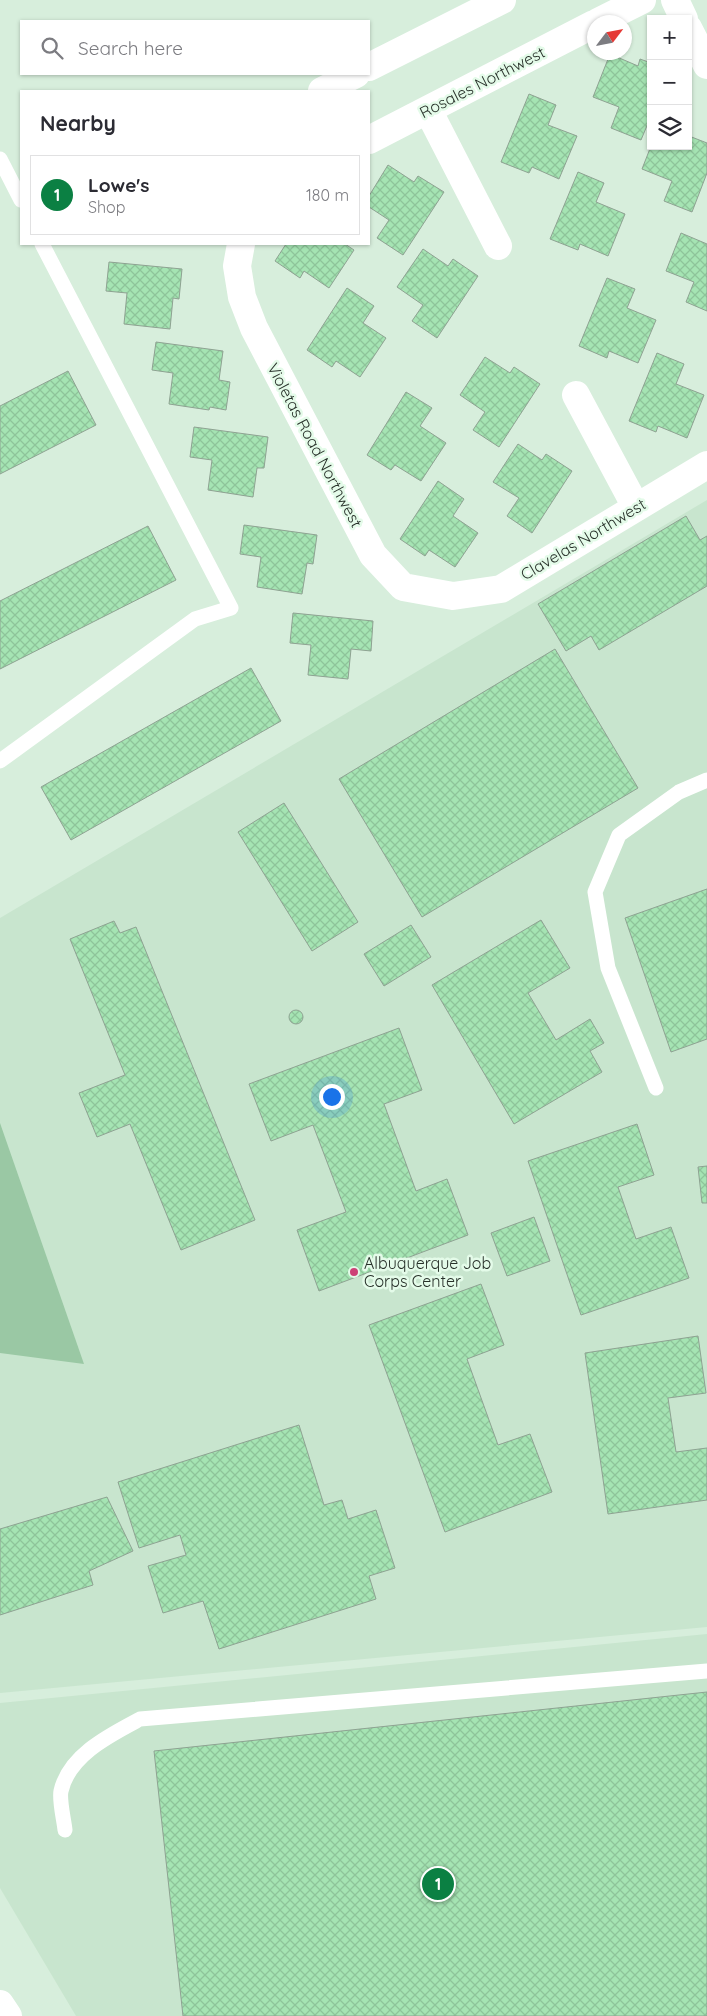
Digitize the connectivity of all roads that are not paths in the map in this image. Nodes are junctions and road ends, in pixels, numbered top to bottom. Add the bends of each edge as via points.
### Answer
1 (502, 0) edge
2 (642, 0) edge
3 (675, 0) edge
4 (612, 15) edge
5 (682, 15) edge
6 (587, 28) edge
7 (692, 36) edge
8 (707, 66) edge
9 (370, 67) edge
10 (354, 75) edge
11 (324, 90) edge
12 (428, 110) junction
13 (370, 139) edge
14 (0, 159) edge
15 (20, 198) edge
16 (43, 245) edge
17 (241, 245) edge
18 (498, 246) dead end
19 (576, 395) dead end
20 (707, 465) edge
21 (636, 507) junction
22 (453, 596) joint
23 (0, 761) edge
24 (707, 780) edge
25 (656, 1088) dead end
26 (707, 1671) edge
27 (65, 1830) dead end
28 (0, 2004) edge
29 (8, 2016) edge

1 - 9 main road
2 - 4 main road
3 - 5 main road
6 - 12 main road, Rosales Northwest
7 - 8 main road
10 - 11 main road
12 - 13 main road, Rosales Northwest
12 - 18 main road
14 - 15 lane
16 - 23 lane via 231,608 195,619
17 - 22 main road, Violetas Road Northwest via 237,266 242,296 254,328 373,555 403,586
19 - 21 main road
20 - 21 main road, Clavelas Northwest
21 - 22 main road, Clavelas Northwest via 501,589
24 - 25 lane via 679,792 619,835 595,892 608,968
26 - 27 lane via 140,1719 105,1737 74,1764 60,1792
28 - 29 main road

